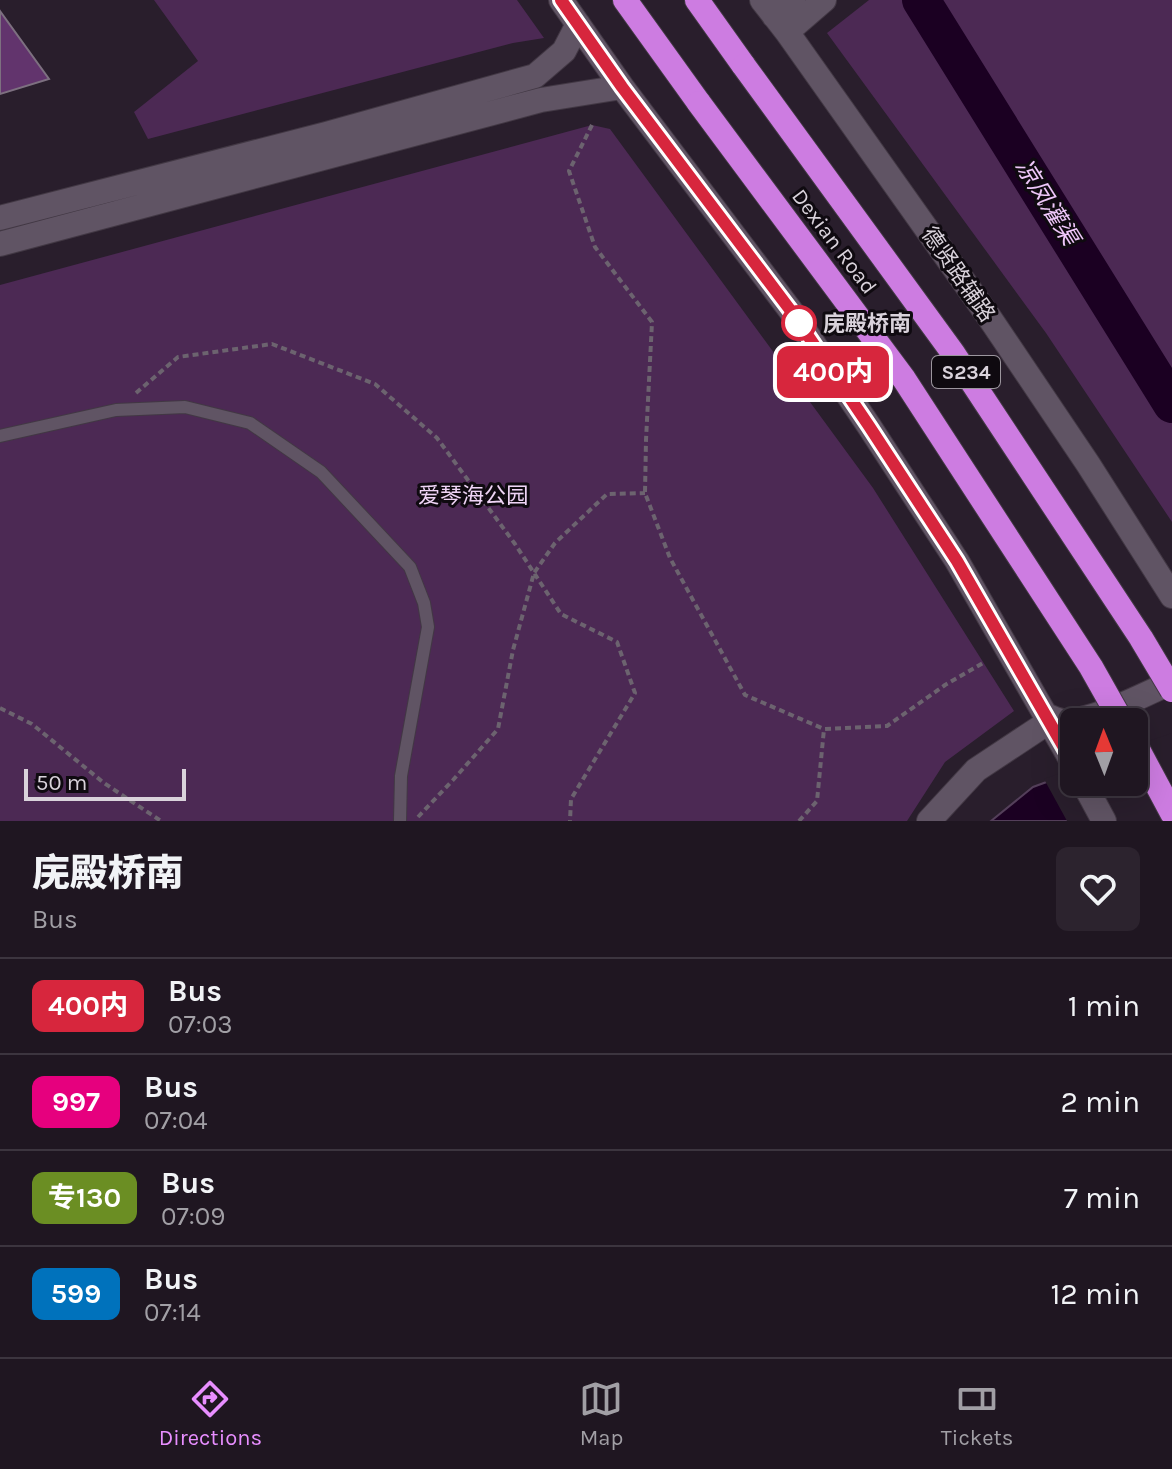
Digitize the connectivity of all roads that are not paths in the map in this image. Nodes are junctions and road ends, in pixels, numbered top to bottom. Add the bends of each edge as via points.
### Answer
1 (561, 0) edge
2 (625, 0) edge
3 (697, 0) edge
4 (708, 0) edge
5 (793, 0) edge
6 (824, 0) edge
7 (774, 16) edge
8 (578, 24) junction
9 (725, 37) junction
10 (622, 87) junction
11 (0, 218) edge
12 (0, 244) edge
13 (0, 436) edge
14 (1172, 596) edge
15 (1172, 682) edge
16 (1172, 690) edge
17 (1114, 708) edge
18 (1048, 718) junction
19 (1060, 739) edge
20 (1148, 768) edge
21 (1091, 796) edge
22 (1172, 813) edge
23 (400, 821) edge
24 (929, 821) edge
25 (1104, 821) edge

1 - 8 street
2 - 17 highway, Dexian Road / S234, bridge via 904,379
3 - 9 highway, Dexian Road / S234
4 - 9 highway
5 - 7 street
6 - 7 street
7 - 14 street, 德贤路辅路 via 989,317
8 - 10 street
8 - 11 street via 564,51 535,76
9 - 16 highway, Dexian Road / S234, bridge via 953,353
10 - 12 street via 541,100
10 - 18 street via 794,315 861,414 957,561
13 - 23 lane via 116,410 185,407 250,423 321,472 410,567 424,603 428,627 401,776
15 - 18 street via 1083,719
18 - 19 street
18 - 24 street via 976,770
20 - 22 highway
21 - 25 street

